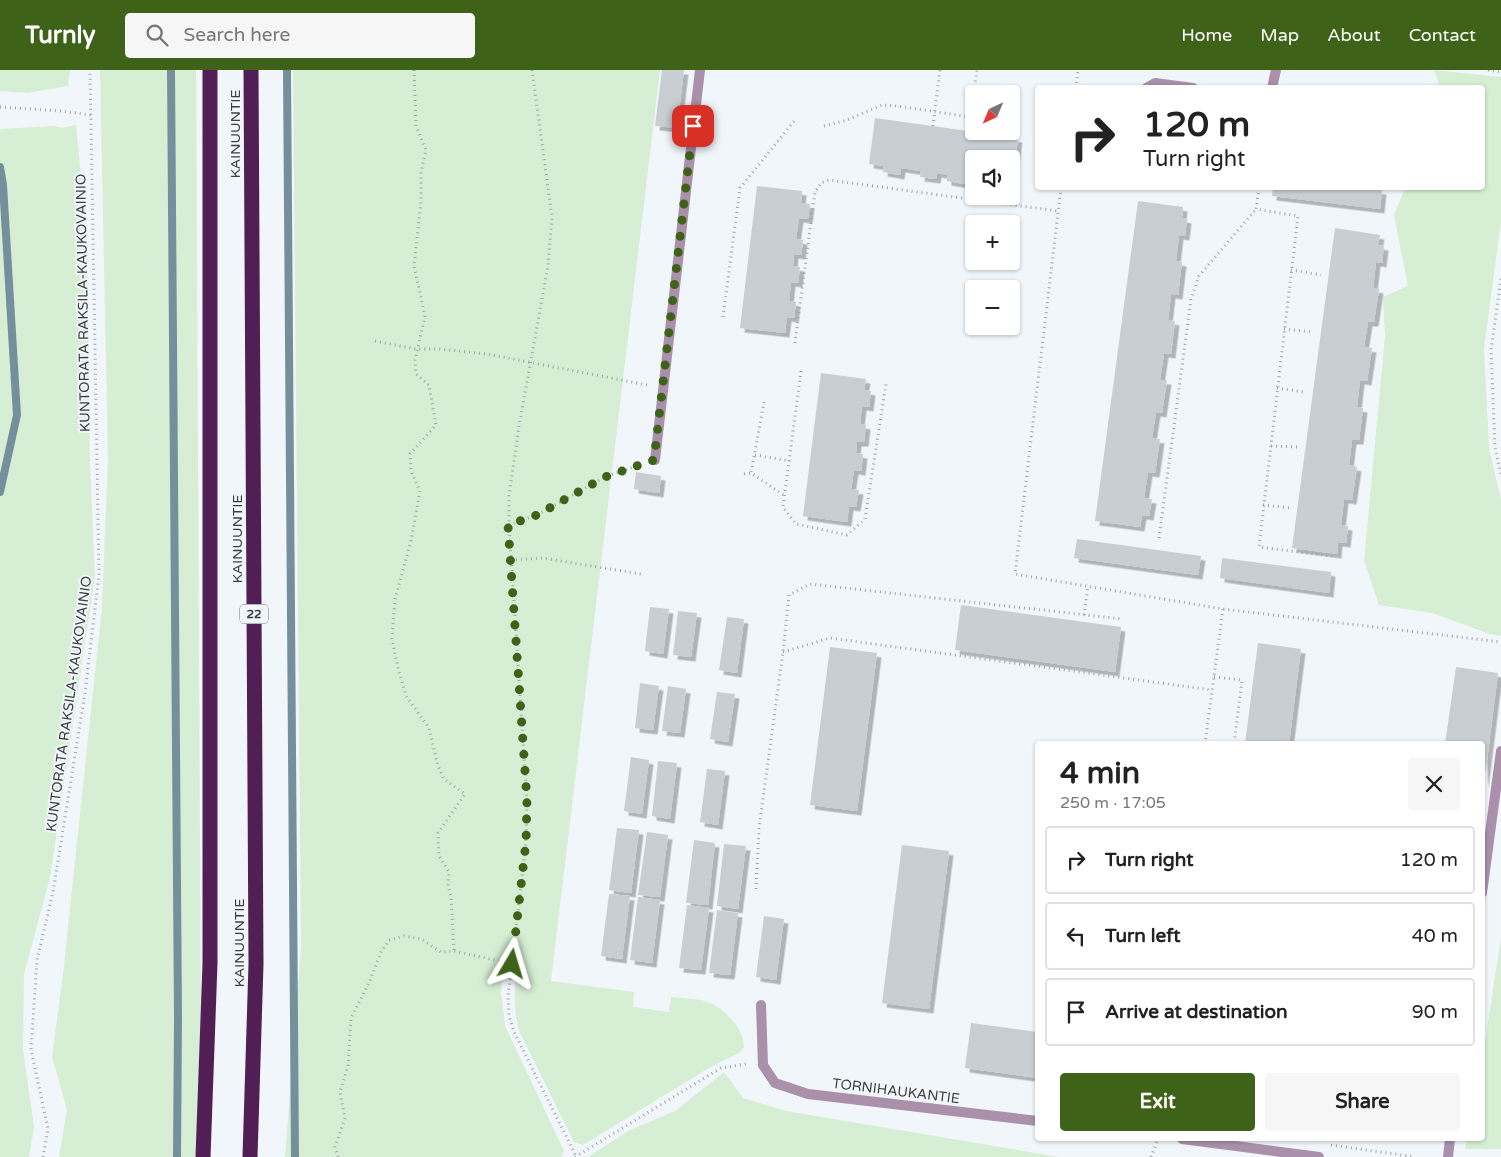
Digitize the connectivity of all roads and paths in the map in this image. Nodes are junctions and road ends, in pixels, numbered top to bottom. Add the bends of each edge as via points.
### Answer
1 (90, 70) edge
2 (210, 70) edge
3 (251, 70) edge
4 (414, 70) edge
5 (532, 70) edge
6 (700, 70) edge
7 (940, 70) edge
8 (976, 70) edge
9 (1078, 70) edge
10 (1276, 70) edge
11 (1488, 70) edge
12 (1501, 72) edge
13 (974, 85) edge
14 (1076, 85) edge
15 (1151, 85) edge
16 (1170, 85) edge
17 (1273, 85) edge
18 (0, 107) edge
19 (934, 112) junction
20 (91, 115) junction
21 (965, 116) edge
22 (795, 120) dead end
23 (824, 126) dead end
24 (933, 126) dead end
25 (1061, 190) edge
26 (1259, 190) edge
27 (1256, 209) junction
28 (1058, 211) junction
29 (1292, 270) junction
30 (1321, 275) dead end
31 (1501, 279) edge
32 (723, 317) dead end
33 (1284, 329) junction
34 (1312, 332) dead end
35 (374, 341) dead end
36 (795, 342) dead end
37 (416, 349) junction
38 (530, 362) junction
39 (802, 371) dead end
40 (886, 384) dead end
41 (663, 388) junction
42 (1278, 388) junction
43 (1304, 392) dead end
44 (764, 402) dead end
45 (1271, 446) junction
46 (1297, 448) dead end
47 (755, 455) junction
48 (654, 460) joint
49 (790, 461) junction
50 (751, 473) junction
51 (744, 474) dead end
52 (1501, 475) edge
53 (785, 496) junction
54 (1264, 505) junction
55 (1291, 508) dead end
56 (508, 525) junction
57 (1159, 538) dead end
58 (1332, 556) dead end
59 (511, 560) junction
60 (641, 574) dead end
61 (1088, 586) junction
62 (1223, 609) junction
63 (1084, 615) junction
64 (1122, 619) dead end
65 (1501, 642) edge
66 (783, 652) junction
67 (1214, 677) junction
68 (1212, 690) junction
69 (1205, 741) edge
70 (1234, 741) edge
71 (1501, 751) edge
72 (1485, 871) edge
73 (756, 889) dead end
74 (454, 951) junction
75 (512, 964) junction
76 (762, 1005) dead end
77 (763, 1066) junction
78 (1035, 1121) edge
79 (1157, 1141) edge
80 (1197, 1141) edge
81 (1450, 1141) edge
82 (1326, 1144) dead end
83 (43, 1157) edge
84 (203, 1157) edge
85 (250, 1157) edge
86 (338, 1157) edge
87 (575, 1157) edge
88 (1151, 1157) edge
89 (1319, 1157) edge
90 (1415, 1157) edge
91 (1448, 1157) edge

1 - 20 path, KUNTORATA RAKSILA-KAUKOVAINIO
2 - 84 highway, KAINUUNTIE via 210,963
3 - 85 highway, KAINUUNTIE / 22 via 256,964
4 - 37 path via 416,126 426,150 421,172 414,266 425,316
5 - 38 path via 552,217 548,266
6 - 41 street
7 - 19 path
8 - 13 path
9 - 14 path
10 - 17 street
11 - 12 path
15 - 16 street
18 - 20 path
19 - 21 path
19 - 23 path via 882,105
19 - 24 path
20 - 83 path, KUNTORATA RAKSILA-KAUKOVAINIO via 99,575 54,892 37,960 31,1050 48,1129
22 - 32 path via 740,188
25 - 28 path
26 - 27 path
27 - 29 path via 1298,216
27 - 57 path via 1198,276 1191,300
28 - 36 path via 829,180 821,183 815,192
28 - 61 path via 1015,574
29 - 30 path
29 - 33 path
31 - 52 path via 1491,350 1495,448
33 - 34 path
33 - 42 path
35 - 37 path
37 - 38 path via 487,354
37 - 74 path via 416,374 429,385 436,425 410,454 411,471 420,490 411,541 395,599 392,639 406,696 429,728 444,779 465,794 438,833 439,856 449,872
38 - 41 path
38 - 56 path via 509,496
39 - 49 path
40 - 53 path via 865,518 847,534 796,524 783,507
41 - 48 street
42 - 43 path
42 - 45 path
44 - 47 path
45 - 46 path
45 - 54 path
47 - 49 path
47 - 50 path
48 - 56 path via 605,477 537,515
49 - 53 path
50 - 51 path
50 - 53 path
54 - 55 path
54 - 58 path via 1258,547
56 - 59 path
59 - 60 path via 542,558
59 - 75 path via 527,800 526,842
61 - 62 path
61 - 63 path
62 - 65 path
62 - 67 path
63 - 64 path
63 - 66 path via 810,584 789,594
66 - 68 path via 830,638
66 - 73 path via 759,828
67 - 68 path
67 - 70 path via 1242,680
68 - 69 path
71 - 72 street
74 - 75 path
74 - 86 path via 442,952 421,938 404,936 389,940 381,952 351,1018 348,1066 340,1092 345,1118 335,1146
75 - 87 path via 508,997 514,1032
76 - 77 street
77 - 78 street, TORNIHAUKANTIE via 775,1083 808,1094
77 - 87 path via 743,1064 721,1068
79 - 88 path
80 - 89 street
81 - 91 street
82 - 90 path

